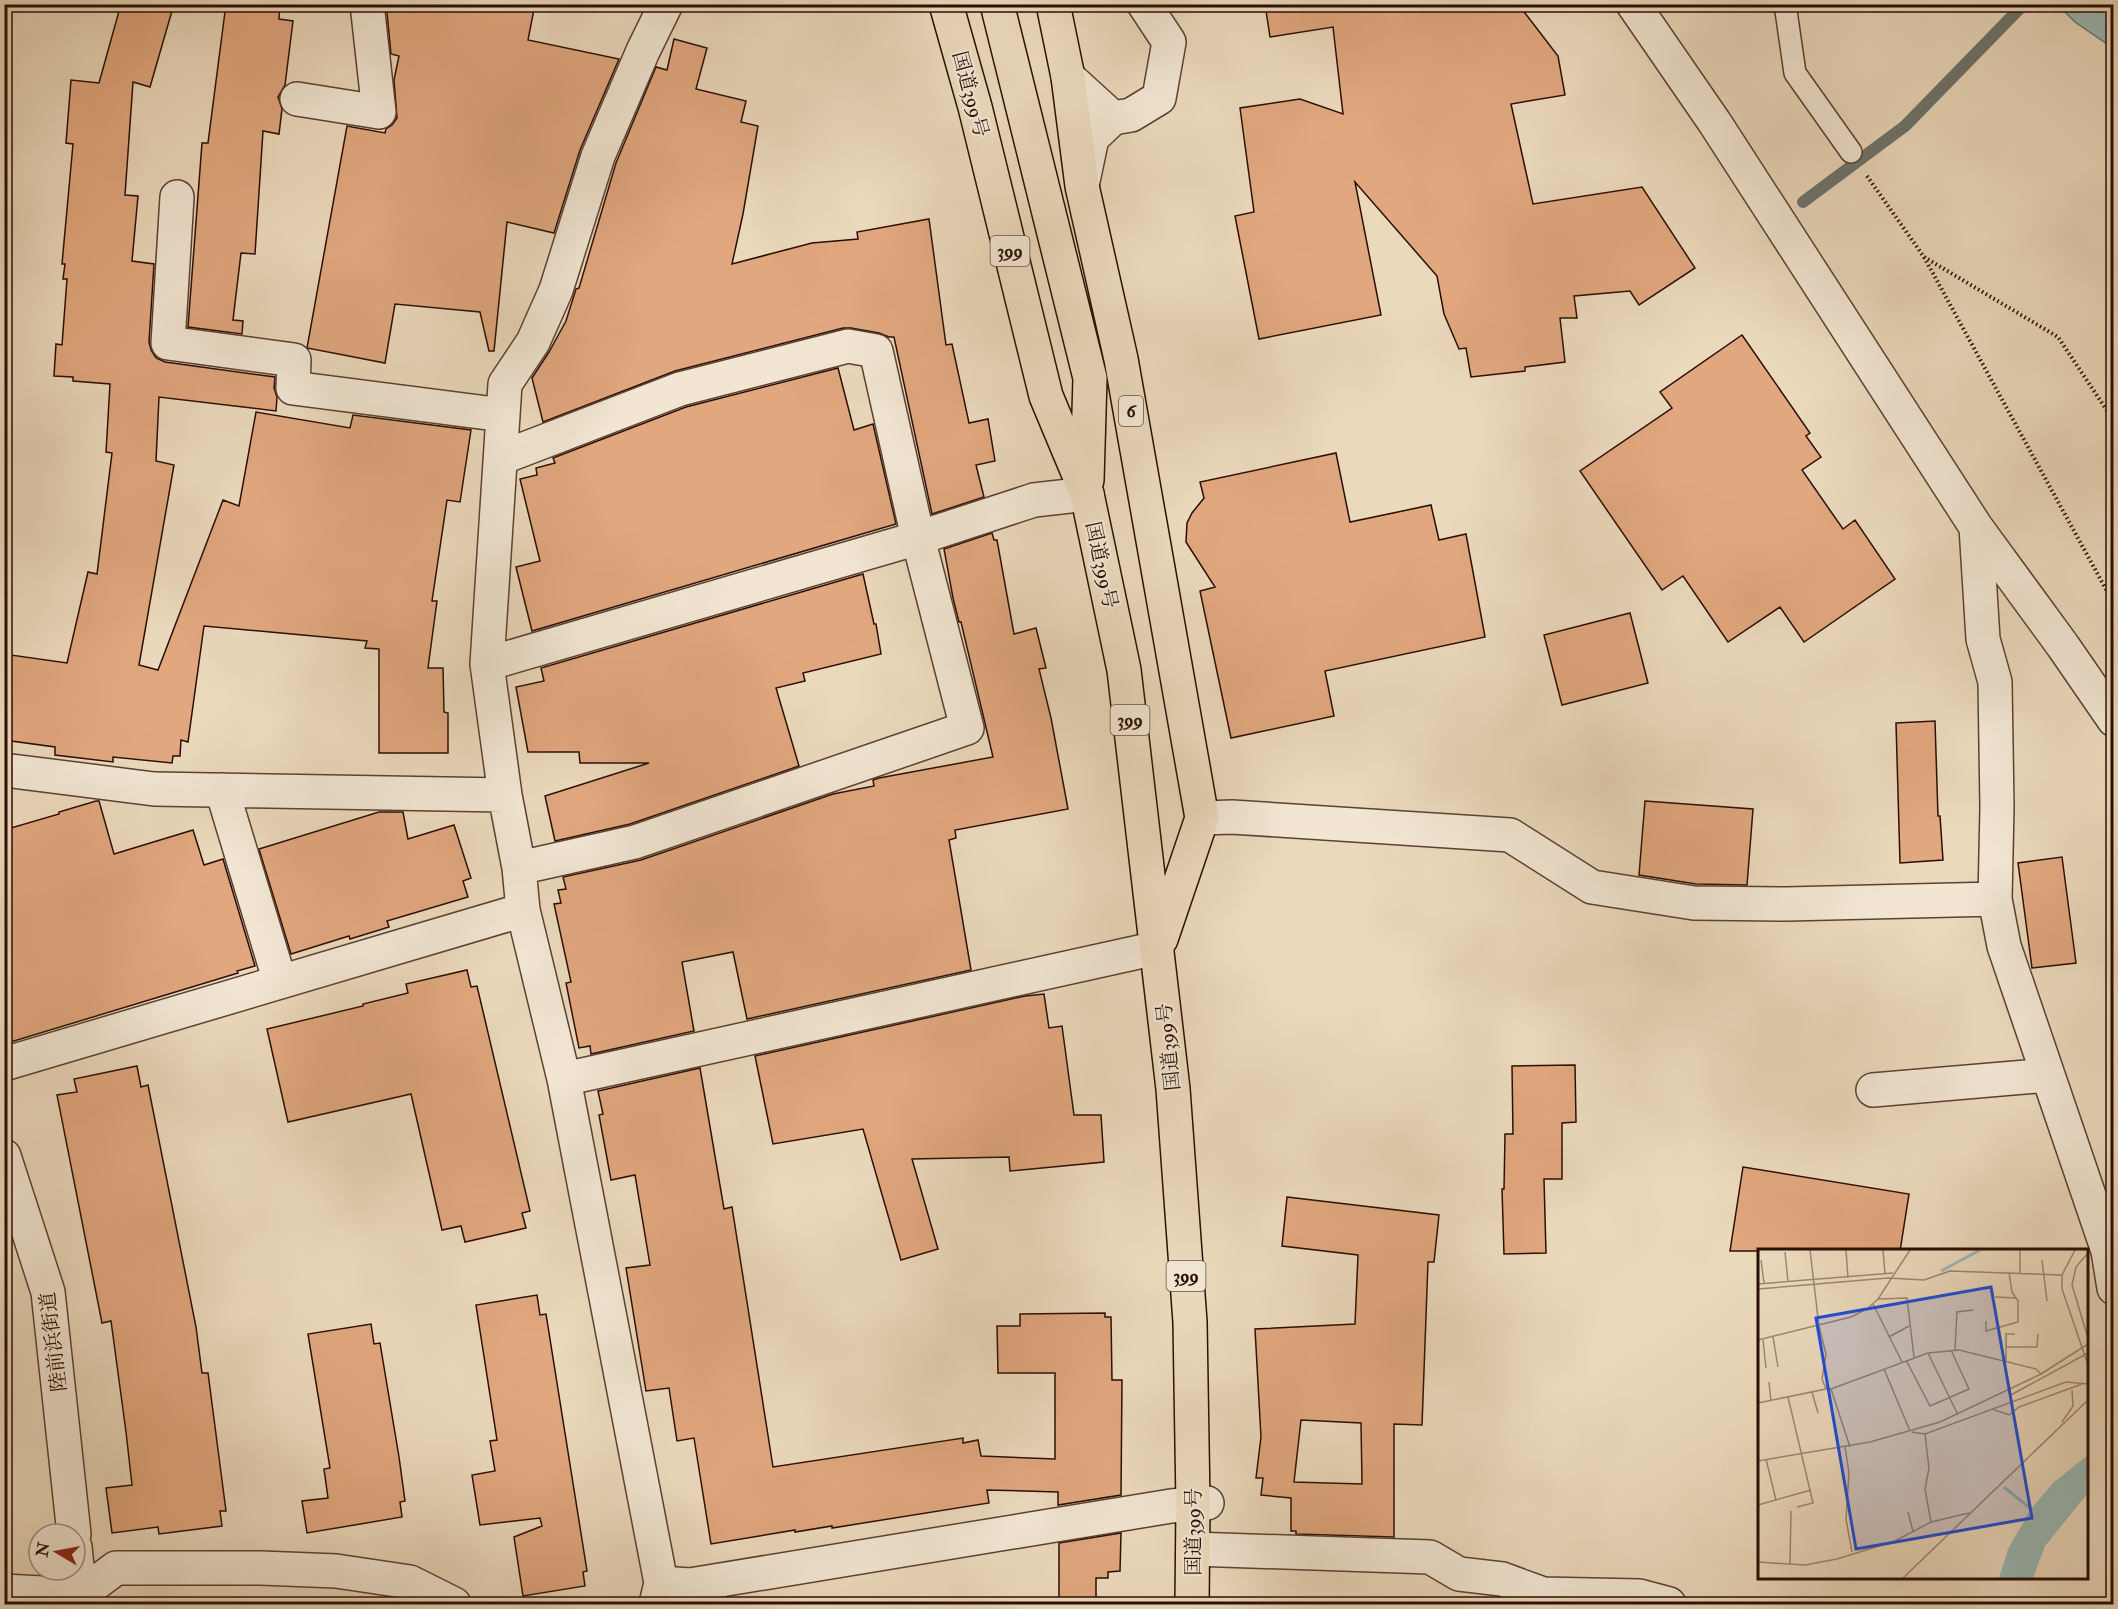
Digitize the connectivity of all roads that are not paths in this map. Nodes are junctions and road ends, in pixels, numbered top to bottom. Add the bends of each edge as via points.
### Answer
1 (367, 4) edge
2 (666, 4) edge
3 (946, 4) edge
4 (997, 4) edge
5 (1053, 4) edge
6 (1144, 4) edge
7 (1634, 4) edge
8 (1785, 4) edge
9 (1068, 77) junction
10 (297, 99) dead end
11 (1113, 118) junction
12 (1851, 152) dead end
13 (1082, 186) junction
14 (177, 197) dead end
15 (503, 415) junction
16 (501, 458) junction
17 (1087, 494) junction
18 (1976, 527) junction
19 (918, 538) junction
20 (487, 664) junction
21 (2114, 720) edge
22 (4, 770) edge
23 (222, 790) junction
24 (505, 795) junction
25 (1202, 818) junction
26 (519, 868) junction
27 (1995, 899) junction
28 (523, 910) junction
29 (1157, 948) junction
30 (280, 982) junction
31 (4, 1064) edge
32 (2048, 1075) junction
33 (564, 1078) junction
34 (1873, 1090) dead end
35 (4, 1156) edge
36 (2114, 1288) edge
37 (1200, 1504) junction
38 (73, 1522) edge
39 (1193, 1549) junction
40 (78, 1582) edge
41 (4, 1591) edge
42 (658, 1594) edge
43 (80, 1600) edge
44 (454, 1605) edge
45 (1192, 1605) edge
46 (1669, 1605) edge

1 - 10 street via 379,112
2 - 15 street via 598,156 556,290 533,342 506,384
3 - 17 highway, 国道399号 / 399 via 1046,396
4 - 17 highway, 国道399号 / 399 via 1090,378
5 - 9 highway, 6
6 - 11 street via 1169,42 1159,98 1131,115
7 - 18 street
8 - 12 lane via 1796,72
9 - 11 street
9 - 13 highway, 6
11 - 13 street via 1092,138
13 - 25 highway, 6 via 1121,359
14 - 15 street via 168,342 294,360 293,388
15 - 16 street
16 - 19 street via 680,388 848,346 876,351
16 - 20 street
17 - 19 street via 1034,500
17 - 29 highway, 国道399号 / 399 via 1124,670
18 - 21 street
18 - 27 street via 1983,639 1995,682
19 - 20 street
19 - 26 street via 967,728 635,842
20 - 24 street
22 - 23 street via 154,789
23 - 24 street
23 - 30 street
24 - 26 street
25 - 27 street via 1510,835 1592,887 1694,903
25 - 29 highway, 6
26 - 28 street
27 - 32 street via 2004,946
28 - 30 street
28 - 33 street
29 - 33 street
29 - 37 highway, 国道399号 / 399 via 1173,1089
30 - 31 street
32 - 34 street
32 - 36 street via 2108,1251
33 - 42 street
35 - 38 street, 陸前浜街道 via 48,1292
37 - 39 highway, 国道399号 / 399
37 - 42 street via 690,1585
39 - 45 highway, 国道399号 / 399
39 - 46 street via 1430,1557 1459,1574 1502,1579 1543,1594 1639,1596
40 - 43 street
41 - 43 street
43 - 44 street via 116,1568 261,1568 336,1571 410,1582

